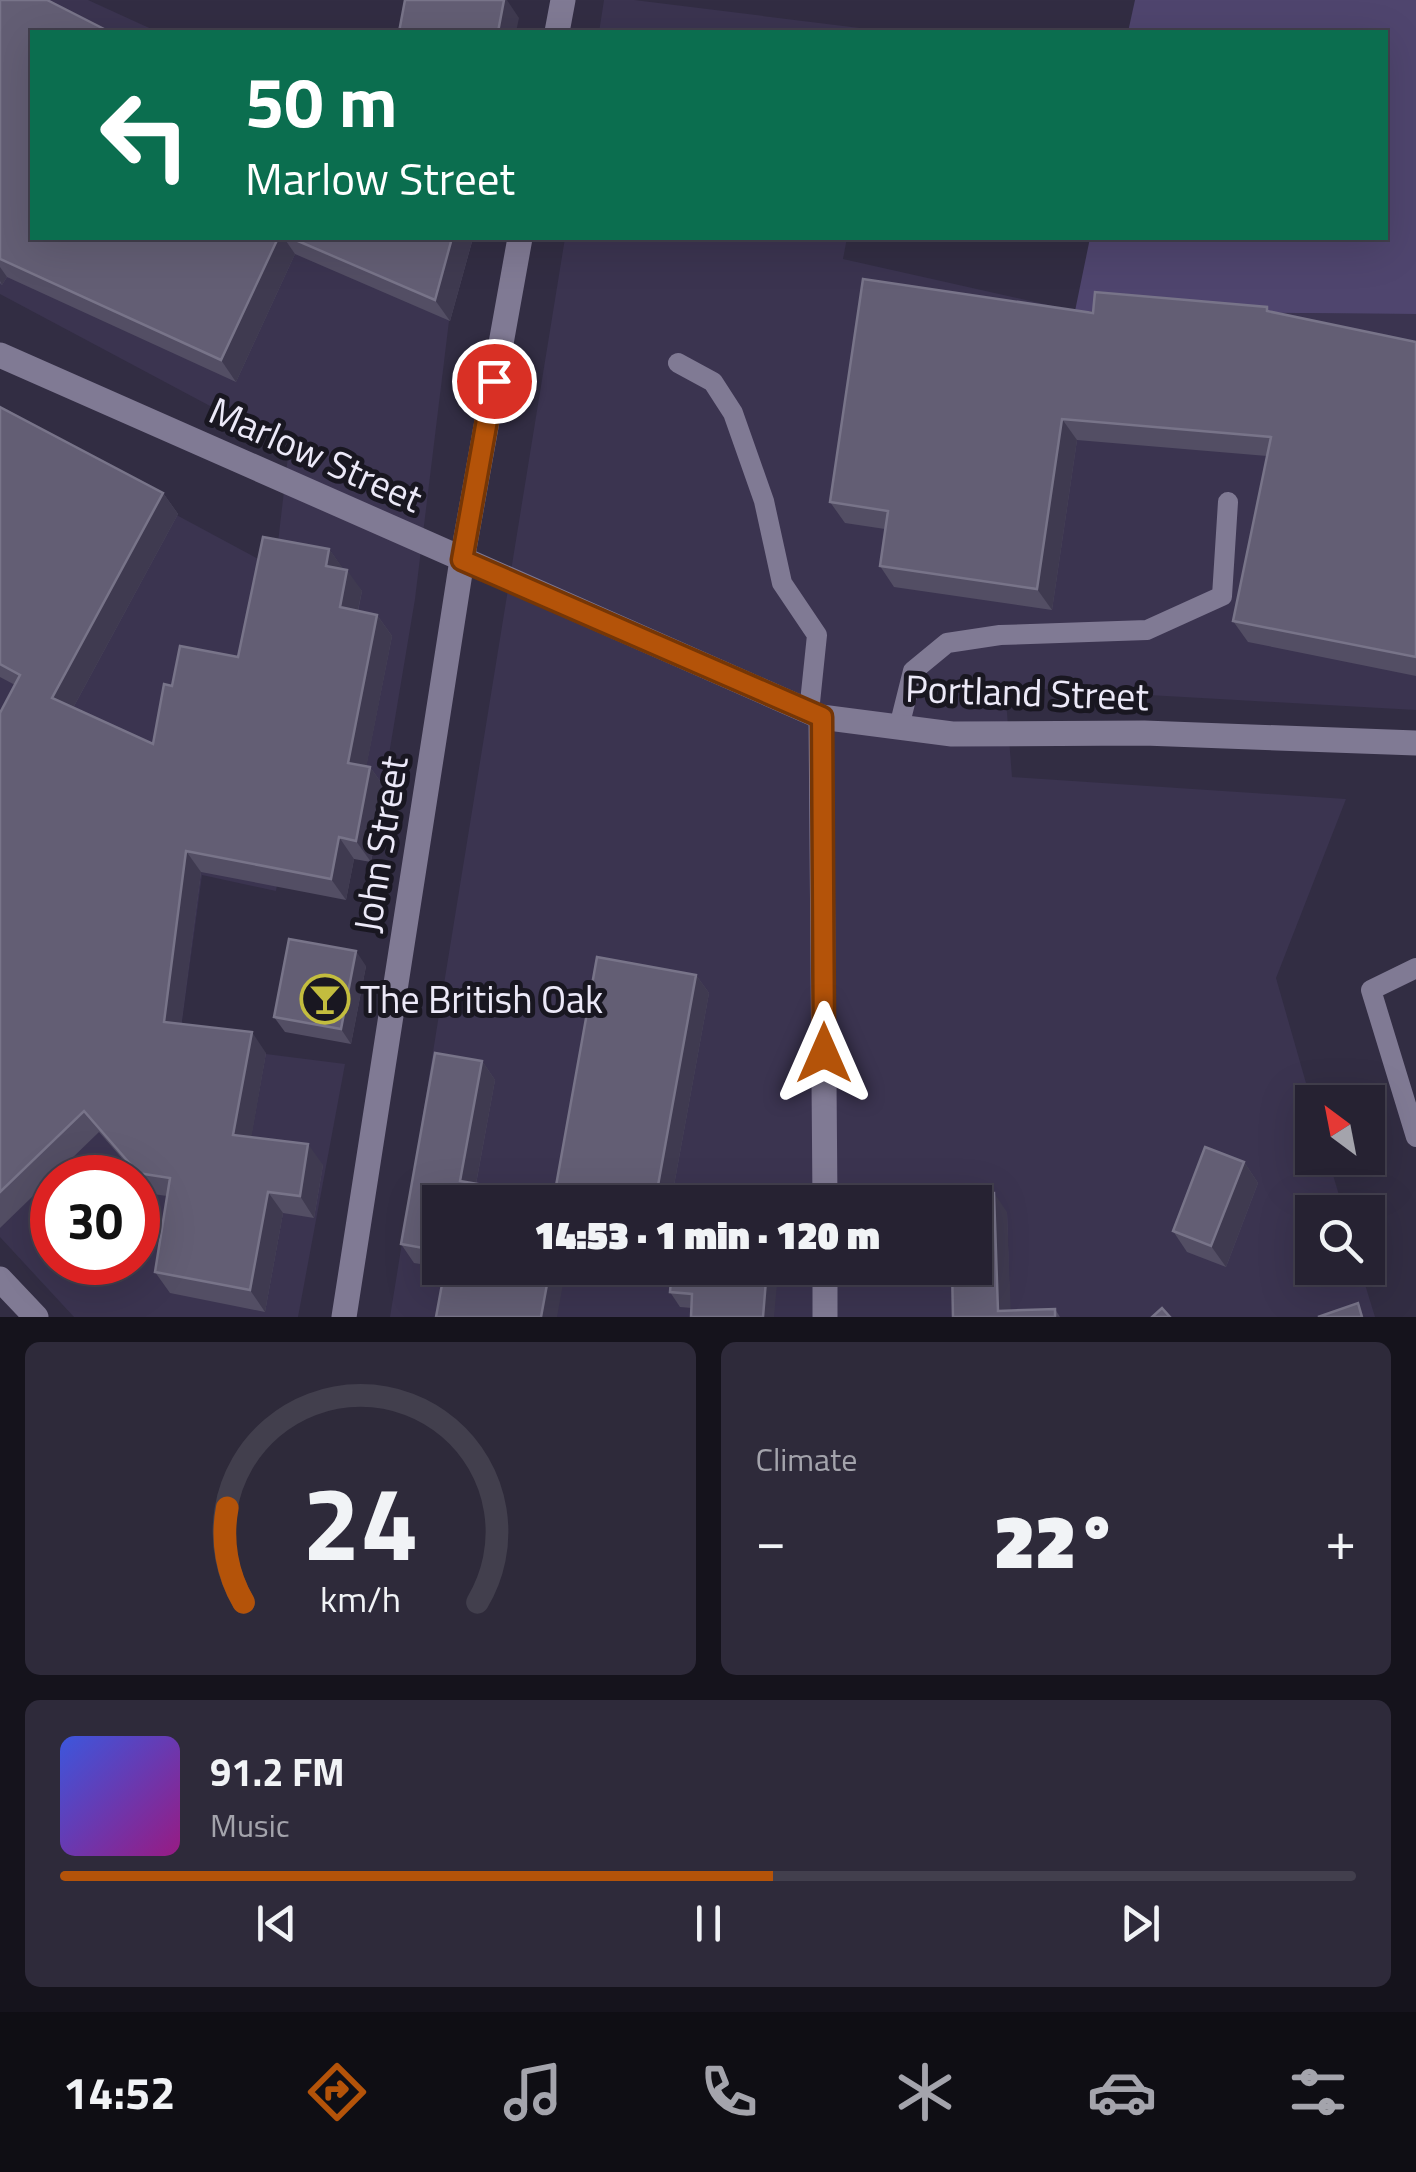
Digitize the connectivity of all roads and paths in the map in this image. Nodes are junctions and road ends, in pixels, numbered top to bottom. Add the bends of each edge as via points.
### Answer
1 (563, 0) edge
2 (557, 30) edge
3 (520, 240) edge
4 (0, 356) edge
5 (678, 362) dead end
6 (1228, 502) dead end
7 (462, 560) junction
8 (816, 714) junction
9 (899, 727) junction
10 (1416, 744) edge
11 (1416, 968) edge
12 (1411, 1104) edge
13 (1416, 1137) edge
14 (825, 1185) edge
15 (0, 1279) edge
16 (825, 1285) edge
17 (36, 1317) edge
18 (344, 1317) edge
19 (826, 1317) edge

1 - 2 street
3 - 7 street, John Street
4 - 7 street, Marlow Street
5 - 8 lane via 713,382 733,414 764,501 782,583 817,636
6 - 9 lane via 1222,596 1147,630 948,643 913,672
7 - 8 street, Marlow Street
7 - 18 street, John Street
8 - 9 street, Portland Street
8 - 14 street
9 - 10 street, Portland Street via 952,734 1144,733
11 - 12 lane via 1371,990
12 - 13 lane
15 - 17 street
16 - 19 street

